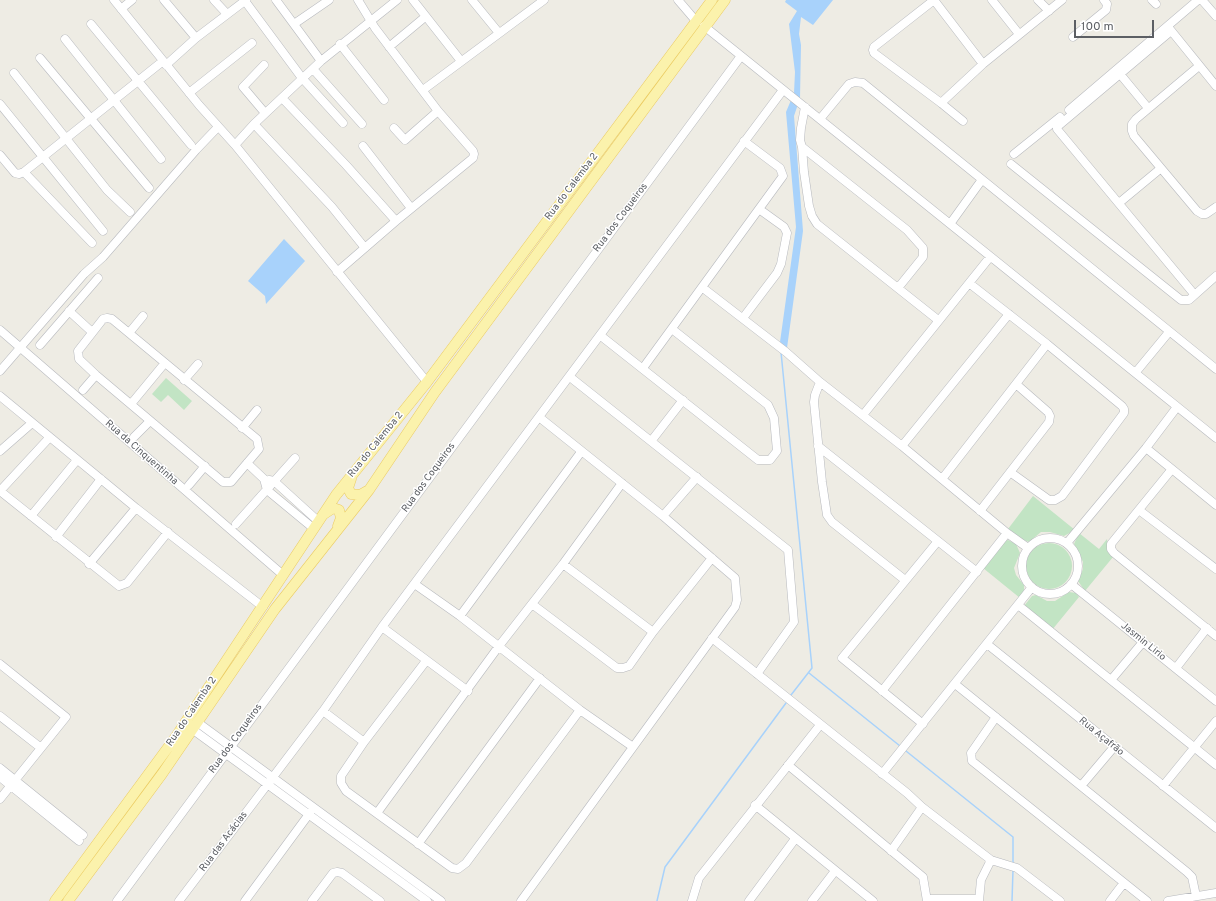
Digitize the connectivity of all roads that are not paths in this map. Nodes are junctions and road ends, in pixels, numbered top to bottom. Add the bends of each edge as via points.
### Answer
1 (114, 0) edge
2 (132, 0) edge
3 (164, 0) edge
4 (214, 0) edge
5 (245, 0) edge
6 (276, 0) edge
7 (329, 0) edge
8 (358, 0) edge
9 (396, 0) edge
10 (413, 0) edge
11 (472, 0) edge
12 (544, 0) edge
13 (678, 0) edge
14 (712, 0) edge
15 (725, 0) edge
16 (934, 0) edge
17 (992, 0) edge
18 (1038, 0) edge
19 (1062, 0) edge
20 (1104, 0) edge
21 (1198, 0) edge
22 (1202, 0) edge
23 (121, 9) junction
24 (1049, 11) junction
25 (227, 14) junction
26 (1216, 15) edge
27 (425, 17) junction
28 (370, 20) junction
29 (91, 24) dead end
30 (294, 24) junction
31 (700, 24) junction
32 (1169, 28) junction
33 (499, 33) junction
34 (1019, 34) junction
35 (1073, 37) dead end
36 (196, 38) junction
37 (66, 40) dead end
38 (252, 43) dead end
39 (340, 44) junction
40 (389, 47) junction
41 (741, 56) junction
42 (40, 58) dead end
43 (321, 61) junction
44 (461, 61) junction
45 (164, 63) junction
46 (983, 64) junction
47 (264, 65) dead end
48 (1199, 66) junction
49 (313, 69) junction
50 (14, 73) dead end
51 (1120, 74) junction
52 (302, 78) junction
53 (138, 81) junction
54 (1216, 86) edge
55 (423, 90) junction
56 (783, 90) junction
57 (189, 93) junction
58 (282, 98) junction
59 (115, 100) junction
60 (384, 100) dead end
61 (799, 102) junction
62 (941, 103) junction
63 (0, 104) edge
64 (1148, 108) junction
65 (438, 111) junction
66 (266, 113) junction
67 (91, 119) junction
68 (820, 119) junction
69 (963, 121) dead end
70 (254, 124) junction
71 (343, 124) dead end
72 (362, 124) dead end
73 (218, 127) junction
74 (394, 128) dead end
75 (66, 138) junction
76 (744, 140) junction
77 (191, 145) dead end
78 (235, 145) junction
79 (363, 146) dead end
80 (802, 147) junction
81 (0, 154) edge
82 (1014, 154) dead end
83 (43, 157) junction
84 (161, 159) dead end
85 (1011, 164) dead end
86 (1160, 169) junction
87 (24, 172) junction
88 (981, 181) junction
89 (149, 188) dead end
90 (1119, 203) junction
91 (1216, 207) edge
92 (411, 208) junction
93 (759, 209) junction
94 (130, 212) dead end
95 (396, 221) junction
96 (950, 224) junction
97 (103, 231) dead end
98 (92, 243) dead end
99 (365, 248) junction
100 (990, 257) junction
101 (337, 272) junction
102 (1216, 276) edge
103 (98, 278) dead end
104 (969, 283) junction
105 (703, 288) junction
106 (898, 288) junction
107 (1194, 294) junction
108 (69, 311) junction
109 (1009, 314) junction
110 (144, 316) dead end
111 (743, 318) junction
112 (938, 320) junction
113 (672, 329) junction
114 (0, 330) edge
115 (92, 332) junction
116 (1169, 332) junction
117 (129, 333) junction
118 (601, 336) junction
119 (1048, 344) junction
120 (40, 345) dead end
121 (20, 348) junction
122 (164, 364) junction
123 (198, 364) dead end
124 (643, 368) junction
125 (1216, 369) edge
126 (0, 371) edge
127 (1136, 372) junction
128 (96, 375) junction
129 (570, 376) junction
130 (184, 380) junction
131 (427, 382) junction
132 (820, 382) junction
133 (1016, 384) junction
134 (83, 390) dead end
135 (0, 396) edge
136 (683, 400) junction
137 (132, 404) junction
138 (1177, 407) junction
139 (257, 410) dead end
140 (863, 415) junction
141 (539, 417) junction
142 (150, 420) junction
143 (32, 423) junction
144 (242, 428) junction
145 (134, 437) dead end
146 (49, 438) junction
147 (1216, 438) edge
148 (652, 440) junction
149 (818, 446) junction
150 (902, 446) junction
151 (1146, 448) junction
152 (0, 450) edge
153 (581, 452) junction
154 (295, 458) dead end
155 (78, 460) junction
156 (247, 463) junction
157 (205, 466) junction
158 (1172, 469) junction
159 (1010, 472) junction
160 (352, 475) junction
161 (697, 477) junction
162 (101, 479) junction
163 (942, 479) junction
164 (264, 480) junction
165 (274, 481) junction
166 (622, 483) junction
167 (189, 485) dead end
168 (267, 490) junction
169 (369, 490) junction
170 (0, 491) edge
171 (1216, 505) edge
172 (136, 508) junction
173 (1139, 510) junction
174 (980, 511) junction
175 (31, 516) junction
176 (663, 516) junction
177 (318, 521) junction
178 (236, 524) dead end
179 (338, 528) junction
180 (168, 532) junction
181 (1007, 534) junction
182 (56, 537) junction
183 (938, 541) junction
184 (1067, 543) junction
185 (1028, 548) junction
186 (712, 558) junction
187 (89, 564) junction
188 (563, 564) junction
189 (1216, 569) edge
190 (977, 572) junction
191 (283, 575) junction
192 (905, 580) junction
193 (1071, 584) junction
194 (416, 585) junction
195 (1032, 587) junction
196 (532, 604) junction
197 (1018, 605) junction
198 (263, 607) junction
199 (460, 616) junction
200 (382, 628) junction
201 (1207, 628) junction
202 (653, 632) junction
203 (1216, 636) edge
204 (712, 638) junction
205 (1143, 642) junction
206 (987, 644) junction
207 (499, 646) junction
208 (426, 661) junction
209 (0, 664) edge
210 (1176, 668) junction
211 (757, 674) junction
212 (540, 678) junction
213 (1111, 680) junction
214 (955, 684) junction
215 (468, 691) junction
216 (882, 691) junction
217 (1216, 701) edge
218 (580, 710) junction
219 (323, 711) junction
220 (0, 716) edge
221 (996, 717) junction
222 (1216, 721) edge
223 (923, 724) junction
224 (195, 725) junction
225 (820, 725) junction
226 (364, 742) junction
227 (633, 747) junction
228 (1114, 747) junction
229 (1195, 747) junction
230 (41, 748) junction
231 (228, 749) junction
232 (788, 765) junction
233 (1216, 765) edge
234 (0, 768) edge
235 (882, 774) junction
236 (0, 777) edge
237 (270, 780) junction
238 (13, 783) junction
239 (1081, 786) junction
240 (1163, 786) junction
241 (0, 799) edge
242 (755, 805) junction
243 (922, 808) junction
244 (311, 810) junction
245 (377, 813) junction
246 (1216, 828) edge
247 (81, 838) dead end
248 (795, 839) junction
249 (418, 844) junction
250 (891, 850) junction
251 (991, 860) junction
252 (835, 871) junction
253 (1123, 884) junction
254 (1216, 893) edge
255 (1196, 896) junction
256 (438, 900) edge
257 (927, 900) edge
258 (979, 900) edge
259 (55, 901) edge
260 (68, 901) edge
261 (117, 901) edge
262 (179, 901) edge
263 (245, 901) edge
264 (312, 901) edge
265 (380, 901) edge
266 (427, 901) edge
267 (521, 901) edge
268 (692, 901) edge
269 (749, 901) edge
270 (812, 901) edge
271 (873, 901) edge
272 (1060, 901) edge
273 (1110, 901) edge
274 (1147, 901) edge
275 (1168, 901) edge

1 - 23 street
2 - 23 street
3 - 36 street
4 - 25 street
5 - 25 street
5 - 52 street
6 - 30 street
7 - 30 street
8 - 28 street
9 - 28 street
10 - 27 street
11 - 33 street
12 - 33 street
13 - 31 street
14 - 31 main road, Rua do Calemba 2
15 - 31 main road, Rua do Calemba 2
16 - 46 street
16 - 62 street via 873,50
17 - 34 street
18 - 24 street
19 - 24 street
20 - 35 street via 1107,4 1106,10
21 - 32 street
22 - 26 street
23 - 45 street
24 - 34 street
25 - 36 street
27 - 40 street
27 - 44 street
28 - 39 street
28 - 40 street
29 - 53 street
30 - 43 street
31 - 41 street
31 - 131 main road, Rua do Calemba 2
31 - 169 main road, Rua do Calemba 2 via 435,392
32 - 48 street
32 - 51 street
32 - 82 street
33 - 44 street
34 - 46 street
36 - 45 street
37 - 59 street
38 - 57 street
39 - 43 street
39 - 60 street
40 - 55 street
41 - 56 street
41 - 231 street, Rua dos Coqueiros
42 - 67 street
43 - 49 street
44 - 55 street
45 - 53 street
45 - 57 street
46 - 62 street
47 - 66 street via 242,87
48 - 54 street
48 - 64 street
49 - 52 street
49 - 72 street
50 - 75 street
51 - 64 street
51 - 90 street via 1057,127
52 - 58 street
52 - 71 street
53 - 59 street
53 - 77 street
55 - 65 street
56 - 61 street
56 - 76 street, Rua das Acácias
57 - 73 street
58 - 66 street
58 - 95 street
59 - 67 street
59 - 84 street
61 - 68 street
61 - 80 street
62 - 69 street
63 - 83 street
64 - 86 street via 1132,124 1132,131
65 - 74 street via 405,140
65 - 92 street via 474,154 473,158
66 - 70 street
67 - 75 street
67 - 89 street
68 - 88 street via 849,84 860,82
68 - 96 street
70 - 78 street
70 - 99 street via 332,207
73 - 78 street
73 - 121 street via 103,257 88,269
75 - 83 street
75 - 94 street via 107,190
76 - 93 street via 780,168 783,174
76 - 118 street, Rua das Acácias
78 - 101 street
79 - 92 street
80 - 106 street via 812,216 818,224
80 - 106 street via 907,230 923,248 923,257
81 - 87 street via 15,173
83 - 87 street
83 - 97 street
85 - 107 street via 1181,300 1186,301
86 - 90 street
86 - 91 street via 1197,211 1206,214
87 - 98 street
88 - 96 street
88 - 116 street
90 - 107 street
92 - 95 street
93 - 105 street
93 - 111 street via 784,227 787,233 777,273
95 - 99 street
96 - 100 street
99 - 101 street
100 - 104 street
100 - 127 street
101 - 131 street
102 - 107 street
103 - 108 street
104 - 109 street
104 - 112 street
105 - 111 street
105 - 113 street
106 - 112 street
108 - 115 street
108 - 120 street
109 - 119 street
109 - 150 street
110 - 117 street
111 - 132 street
112 - 140 street
113 - 124 street
113 - 136 street via 768,405 774,418 777,451 770,460 758,460
114 - 121 street, Rua da Cinquentinha
115 - 117 street via 107,318
115 - 128 street via 78,351 78,355
116 - 125 street
116 - 127 street
117 - 122 street
118 - 124 street
118 - 129 street, Rua das Acácias
119 - 133 street
119 - 159 street via 1122,406 1124,413 1067,490 1055,500 1049,500
121 - 126 street
121 - 191 street, Rua da Cinquentinha
122 - 130 street
122 - 137 street
123 - 130 street
124 - 136 street
127 - 138 street
128 - 134 street
128 - 137 street
129 - 141 street, Rua das Acácias
129 - 148 street
130 - 144 street
131 - 160 main road, Rua do Calemba 2
132 - 140 street
132 - 149 street via 814,402
133 - 159 street via 1050,416 1049,422
133 - 163 street
135 - 143 street
136 - 148 street
137 - 142 street
138 - 147 street
138 - 151 street
139 - 144 street
140 - 150 street
141 - 153 street
141 - 194 street, Rua das Acácias
142 - 145 street
142 - 157 street
143 - 146 street
143 - 152 street
144 - 156 street via 257,439 259,444 259,449
146 - 155 street
146 - 170 street
148 - 161 street
149 - 183 street
149 - 192 street via 827,515 832,522
150 - 163 street
151 - 158 street
151 - 184 street
153 - 166 street
153 - 199 street
154 - 165 street
155 - 162 street
155 - 175 street
156 - 157 street via 228,483 223,482
156 - 164 street
157 - 167 street
158 - 171 street
158 - 173 street
159 - 174 street
160 - 169 main road via 348,488 351,494 360,495
160 - 177 main road, Rua do Calemba 2
161 - 176 street
161 - 211 street via 788,550 794,622
162 - 172 street
162 - 182 street
163 - 174 street
164 - 165 street
164 - 168 street
165 - 168 street
165 - 177 street
166 - 176 street
166 - 188 street
168 - 177 street
168 - 178 street
169 - 179 main road, Rua do Calemba 2
170 - 175 street
172 - 180 street
172 - 187 street
173 - 189 street
173 - 201 street via 1111,544 1111,549
174 - 181 street
175 - 182 street
176 - 186 street
177 - 179 main road via 333,508 339,510 341,518
177 - 191 main road, Rua do Calemba 2
179 - 224 main road, Rua do Calemba 2 via 275,610
180 - 187 street via 123,586 117,586
180 - 198 street
181 - 185 street
181 - 190 street
182 - 187 street
183 - 190 street
183 - 192 street
184 - 185 street via 1055,538 1046,538
184 - 193 street via 1077,561 1077,570
185 - 195 street via 1022,567 1024,576
186 - 202 street
186 - 204 street via 735,578 737,600 735,607
188 - 196 street
188 - 202 street
190 - 216 street
191 - 198 main road, Rua do Calemba 2
192 - 216 street via 842,658
193 - 195 street via 1050,594
193 - 205 street, Jasmin Lirio
194 - 199 street
194 - 200 street, Rua das Acácias
195 - 197 street
196 - 202 street via 620,669 629,666
196 - 207 street
197 - 206 street
197 - 213 street
198 - 259 main road, Rua do Calemba 2 via 175,738
199 - 207 street
200 - 208 street
200 - 219 street, Rua das Acácias
201 - 203 street
201 - 210 street
204 - 211 street
204 - 227 street
205 - 210 street, Jasmin Lirio
205 - 213 street
206 - 214 street
206 - 228 street, Rua Açafrão
207 - 212 street
207 - 215 street
208 - 215 street
208 - 226 street
209 - 230 street via 66,717
210 - 217 street, Jasmin Lirio
211 - 225 street
212 - 218 street
212 - 249 street
213 - 229 street
214 - 221 street
214 - 223 street
215 - 245 street
216 - 223 street
218 - 227 street
218 - 249 street via 463,866 455,869 449,867
219 - 226 street
219 - 237 street, Rua das Acácias
220 - 230 street
221 - 239 street
221 - 253 street via 971,753 972,761
222 - 229 street
223 - 235 street
224 - 231 street
224 - 260 main road, Rua do Calemba 2
225 - 232 street
225 - 235 street
226 - 245 street via 341,776 341,783 346,791
227 - 267 street
228 - 239 street
228 - 240 street, Rua Açafrão
229 - 233 street
229 - 240 street
230 - 238 street
231 - 237 street
231 - 261 street, Rua dos Coqueiros
232 - 242 street
232 - 250 street
234 - 238 street
235 - 243 street
236 - 238 street
237 - 244 street
237 - 262 street, Rua das Acácias
238 - 241 street
238 - 247 street
239 - 255 street via 1187,872 1192,877
240 - 246 street, Rua Açafrão
242 - 248 street
242 - 268 street via 699,878
243 - 250 street
243 - 251 street
244 - 256 street
244 - 263 street
244 - 266 street
245 - 249 street
248 - 252 street
248 - 269 street
250 - 257 street via 923,877
251 - 258 street via 981,880
251 - 272 street via 1017,868
252 - 270 street
252 - 271 street
253 - 273 street
253 - 274 street
254 - 255 street
255 - 275 street
257 - 258 street
264 - 265 street via 333,873 337,872 342,872

